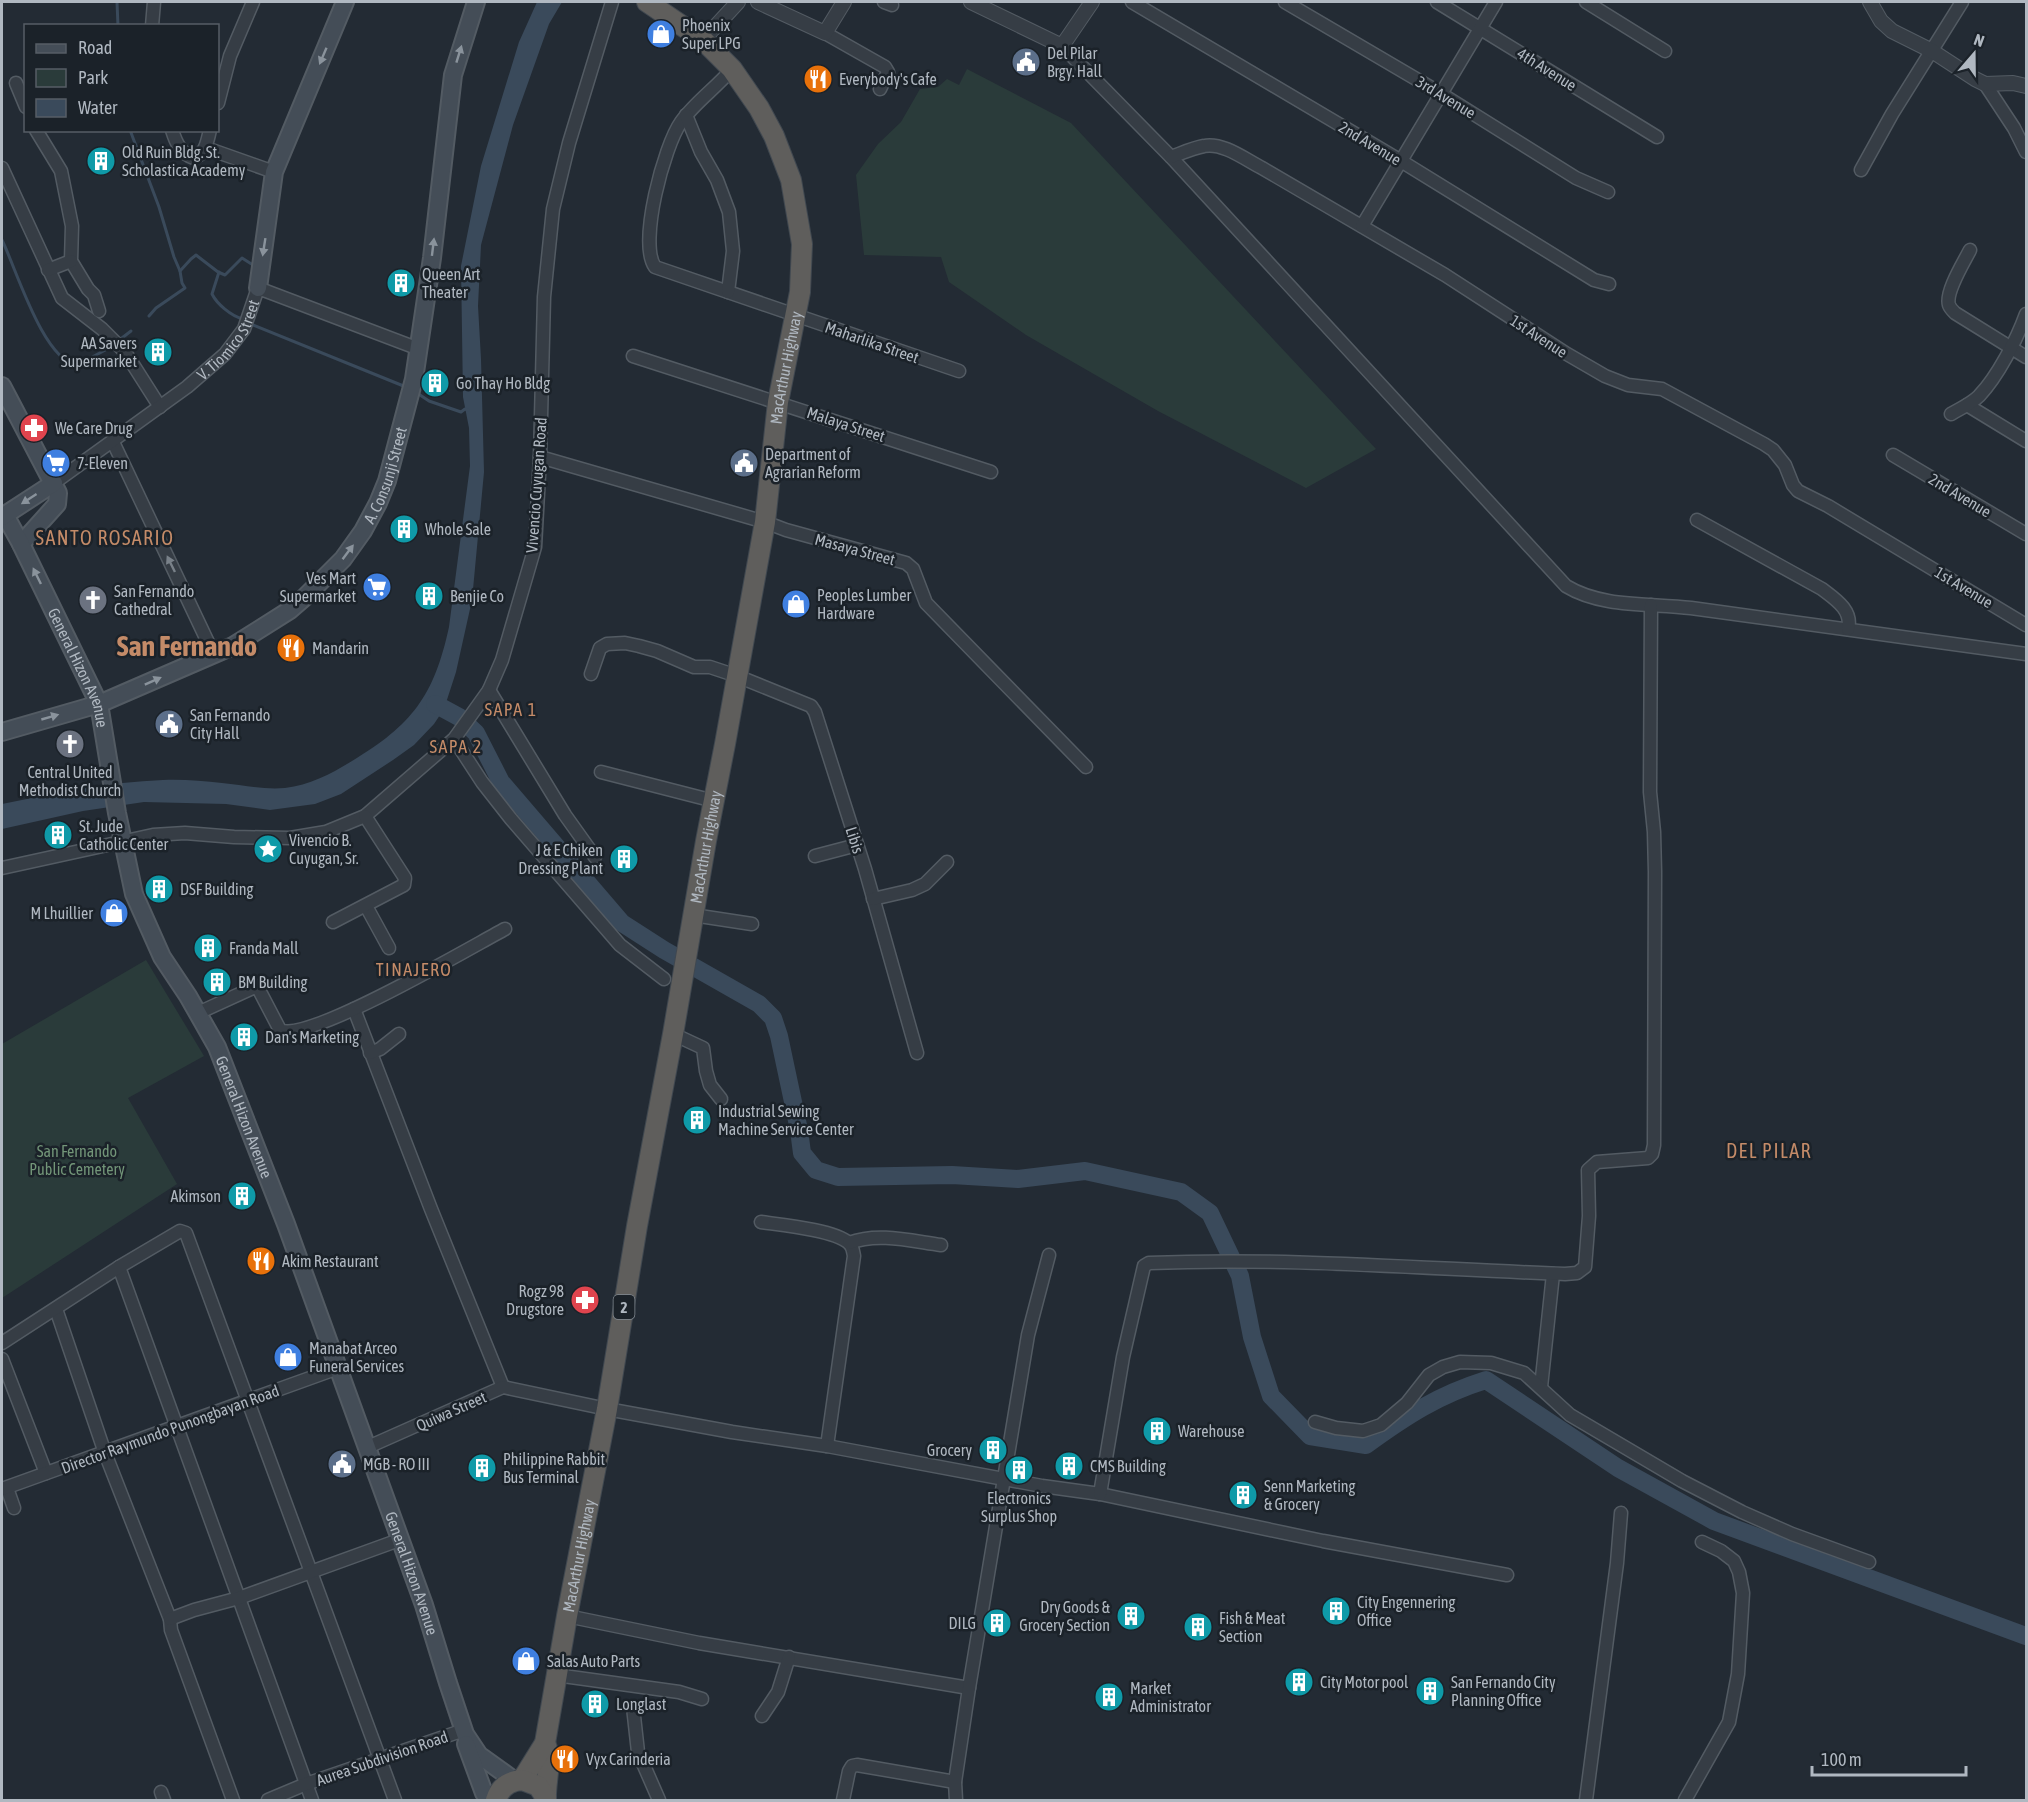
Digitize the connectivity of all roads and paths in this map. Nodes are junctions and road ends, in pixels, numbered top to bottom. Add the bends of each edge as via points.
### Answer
1 (154, 2) edge
2 (254, 2) edge
3 (345, 2) edge
4 (476, 2) edge
5 (612, 2) edge
6 (647, 2) edge
7 (738, 2) edge
8 (758, 2) edge
9 (844, 2) edge
10 (971, 2) edge
11 (1092, 2) edge
12 (1132, 2) edge
13 (1285, 2) edge
14 (1437, 2) edge
15 (1496, 2) edge
16 (1586, 2) edge
17 (1870, 2) edge
18 (1962, 2) edge
19 (152, 24) edge
20 (1481, 27) junction
21 (825, 33) junction
22 (703, 40) junction
23 (1062, 46) junction
24 (1665, 51) dead end
25 (1932, 51) junction
26 (732, 69) junction
27 (16, 83) dead end
28 (1985, 84) junction
29 (2026, 86) edge
30 (880, 89) dead end
31 (1440, 93) junction
32 (219, 99) edge
33 (24, 102) edge
34 (686, 115) junction
35 (37, 132) edge
36 (173, 132) edge
37 (210, 132) edge
38 (1657, 137) dead end
39 (206, 148) junction
40 (2026, 152) edge
41 (1171, 157) junction
42 (1401, 161) junction
43 (2, 168) edge
44 (1861, 170) dead end
45 (274, 172) junction
46 (1608, 192) dead end
47 (1362, 226) junction
48 (1970, 250) dead end
49 (70, 261) junction
50 (48, 270) junction
51 (1609, 284) dead end
52 (258, 288) junction
53 (728, 292) junction
54 (99, 311) dead end
55 (2026, 314) edge
56 (796, 316) junction
57 (2010, 348) junction
58 (419, 349) junction
59 (633, 356) dead end
60 (2026, 357) edge
61 (958, 371) dead end
62 (2, 386) edge
63 (778, 402) junction
64 (1967, 405) junction
65 (160, 407) junction
66 (1951, 414) dead end
67 (2026, 441) edge
68 (113, 442) junction
69 (1893, 455) dead end
70 (540, 457) junction
71 (991, 471) dead end
72 (54, 483) junction
73 (3, 516) edge
74 (1697, 520) dead end
75 (765, 522) junction
76 (2026, 534) edge
77 (21, 544) junction
78 (1651, 605) junction
79 (2026, 625) edge
80 (1848, 629) junction
81 (2026, 654) edge
82 (214, 655) junction
83 (591, 674) dead end
84 (737, 676) junction
85 (489, 690) junction
86 (99, 704) junction
87 (2, 732) edge
88 (455, 738) junction
89 (1086, 766) dead end
90 (602, 772) dead end
91 (714, 801) junction
92 (365, 816) junction
93 (122, 841) junction
94 (856, 845) junction
95 (814, 856) dead end
96 (595, 857) dead end
97 (947, 862) dead end
98 (2, 868) edge
99 (873, 899) junction
100 (366, 906) junction
101 (693, 915) junction
102 (333, 922) dead end
103 (752, 924) dead end
104 (505, 929) dead end
105 (389, 948) dead end
106 (673, 983) junction
107 (354, 1009) junction
108 (198, 1012) junction
109 (399, 1034) dead end
110 (673, 1034) junction
111 (370, 1053) junction
112 (918, 1053) dead end
113 (721, 1099) dead end
114 (761, 1222) dead end
115 (849, 1243) junction
116 (941, 1245) dead end
117 (1049, 1255) dead end
118 (119, 1267) junction
119 (1553, 1274) junction
120 (56, 1309) junction
121 (2, 1343) edge
122 (2, 1359) edge
123 (338, 1368) junction
124 (503, 1387) junction
125 (1540, 1387) junction
126 (248, 1401) junction
127 (607, 1409) junction
128 (1315, 1422) dead end
129 (177, 1427) junction
130 (827, 1446) junction
131 (368, 1448) junction
132 (105, 1453) junction
133 (46, 1473) junction
134 (1004, 1480) junction
135 (4, 1488) edge
136 (1100, 1494) junction
137 (14, 1508) dead end
138 (1621, 1513) dead end
139 (399, 1540) junction
140 (1702, 1542) dead end
141 (1869, 1562) dead end
142 (309, 1571) junction
143 (1507, 1575) dead end
144 (239, 1598) junction
145 (567, 1616) junction
146 (170, 1619) junction
147 (789, 1658) junction
148 (556, 1675) junction
149 (969, 1688) junction
150 (702, 1699) dead end
151 (633, 1707) dead end
152 (762, 1716) dead end
153 (465, 1732) junction
154 (545, 1743) junction
155 (380, 1759) junction
156 (519, 1780) junction
157 (956, 1782) junction
158 (306, 1784) junction
159 (546, 1799) edge
160 (233, 1800) edge
161 (268, 1800) edge
162 (312, 1800) edge
163 (395, 1800) edge
164 (489, 1800) edge
165 (496, 1800) edge
166 (658, 1800) edge
167 (843, 1800) edge
168 (956, 1800) edge
169 (1586, 1800) edge
170 (1685, 1800) edge

1 - 19 street
2 - 32 street via 230,56
3 -> 45 main road, V. Tiomico Street
58 -> 4 main road, A. Consunji Street via 453,75
5 - 70 street, Vivencio Cuyugan Road via 552,209 544,297
6 - 22 highway, MacArthur Highway / 2
7 - 22 street
8 - 21 street
9 - 21 street
10 - 23 street
11 - 23 street
12 - 42 street, 2nd Avenue
13 - 31 street, 3rd Avenue
14 - 20 street, 4th Avenue
15 - 20 street
16 - 24 street
17 - 25 street via 1892,31
18 - 25 street
20 - 31 street
20 - 38 street, 4th Avenue
21 - 30 street via 885,67 888,72
22 - 26 highway, MacArthur Highway / 2
23 - 41 street
25 - 28 street
25 - 44 street
26 - 34 street
26 - 56 highway, MacArthur Highway / 2 via 774,136 791,180 802,244
27 - 33 street
28 - 29 street
28 - 40 street
31 - 42 street
31 - 46 street, 3rd Avenue via 1576,178
34 - 53 street via 729,212 733,251
34 - 53 street, Maharlika Street via 678,125 660,172 649,240 651,262 662,271
35 - 49 street via 61,171 72,226
36 - 39 street via 186,156 194,158
37 - 39 street
39 - 45 street
41 - 47 street, 1st Avenue via 1205,146 1218,147
41 - 78 street via 1566,586 1596,599
42 - 47 street
42 - 51 street, 2nd Avenue via 1594,280
43 - 50 street
45 -> 52 main road, V. Tiomico Street
47 - 79 street, 1st Avenue via 1605,376 1628,385 1662,389 1773,450 1798,491
48 - 57 street via 1952,285 1949,305 1955,313
49 - 50 street
49 - 54 street
50 - 65 street via 62,298 125,352
52 - 58 street
52 - 65 street, V. Tiomico Street via 247,322 225,354
53 - 56 street, Maharlika Street
55 - 57 street
56 - 61 street, Maharlika Street
56 - 63 highway, MacArthur Highway / 2
57 - 60 street
57 - 64 street via 1986,387
82 -> 58 main road, A. Consunji Street via 290,610 343,559 363,531 387,481
59 - 63 street, Malaya Street
62 - 72 main road
63 - 71 street, Malaya Street
63 - 75 highway, MacArthur Highway / 2
64 - 66 street
64 - 67 street
65 - 68 street, V. Tiomico Street
68 - 72 street, V. Tiomico Street
82 -> 68 street
69 - 76 street, 2nd Avenue
70 - 75 street, Masaya Street
70 - 85 street, Vivencio Cuyugan Road via 535,547 515,621
72 -> 73 main road, V. Tiomico Street
72 - 77 main road via 57,504
73 - 77 main road, General Hizon Avenue
74 - 80 street via 1822,589 1846,612
75 - 84 highway, MacArthur Highway / 2
75 - 89 street, Masaya Street via 906,563 914,569 926,603
86 -> 77 main road, General Hizon Avenue
78 - 80 street
78 - 119 street via 1654,1145 1648,1158 1597,1161 1591,1166 1585,1267 1577,1273
80 - 81 street
86 -> 82 main road, A. Consunji Street
83 - 84 street, Libis via 600,648 625,643 694,667 710,667
84 - 91 highway, MacArthur Highway / 2
84 - 94 street, Libis via 811,706
85 - 88 street, Vivencio Cuyugan Road
85 - 96 street
87 -> 86 main road, A. Consunji Street
86 - 93 main road, General Hizon Avenue
88 - 92 street, Vivencio Cuyugan Road
88 - 106 street via 511,819 620,945
90 - 91 street
91 - 101 highway, MacArthur Highway / 2
92 - 93 street, Vivencio Cuyugan Road via 326,832 290,838 185,833
92 - 100 street via 406,882
93 - 98 street, Vivencio Cuyugan Road
93 - 108 main road, General Hizon Avenue via 134,894 157,947
94 - 95 street
94 - 99 street, Libis
97 - 99 street via 925,884
99 - 112 street, Libis
100 - 102 street
100 - 105 street
101 - 103 street
101 - 106 highway, MacArthur Highway / 2 via 689,941
104 - 107 street
106 - 110 highway, MacArthur Highway / 2
107 - 108 street via 310,1027 285,1032 257,986
107 - 111 street
108 - 123 main road, General Hizon Avenue via 217,1047
109 - 111 street
110 - 113 street via 703,1048 710,1085
110 - 127 highway, MacArthur Highway / 2
111 - 124 street
114 - 115 street via 801,1228
115 - 116 street via 874,1236
115 - 130 street via 854,1256
117 - 134 street via 1028,1335
118 - 120 street
118 - 126 street via 180,1231 186,1233
118 - 129 street
119 - 125 street
119 - 136 street via 1271,1263 1149,1263 1144,1266 1123,1357
120 - 121 street
120 - 132 street
122 - 133 street
123 - 126 street, Director Raymundo Punongbayan Road
123 - 131 main road, General Hizon Avenue
124 - 127 street, Quiwa Street
124 - 131 street, Quiwa Street
125 - 128 street via 1524,1373 1491,1363 1460,1362 1429,1375 1381,1425 1363,1431
125 - 141 street via 1570,1414 1682,1481 1792,1534
126 - 129 street, Director Raymundo Punongbayan Road
126 - 142 street
127 - 130 street, Quiwa Street
127 - 145 highway, MacArthur Highway / 2
129 - 132 street, Director Raymundo Punongbayan Road
129 - 144 street
130 - 134 street, Quiwa Street
131 - 139 main road, General Hizon Avenue
132 - 133 street, Director Raymundo Punongbayan Road
132 - 146 street
133 - 135 street, Director Raymundo Punongbayan Road
134 - 136 street, Quiwa Street
134 - 149 street
135 - 137 street
136 - 143 street, Quiwa Street
138 - 169 street
139 - 142 street
139 - 153 main road, General Hizon Avenue
140 - 170 street via 1734,1561 1739,1572 1743,1593 1738,1674 1729,1722
142 - 144 street
142 - 155 street
144 - 146 street
144 - 158 street
145 - 147 street
145 - 148 highway, MacArthur Highway / 2
146 - 160 street
147 - 149 street
147 - 152 street via 778,1692
148 - 150 street via 679,1692
148 - 154 highway, MacArthur Highway / 2
149 - 157 street
151 - 166 street via 638,1752
153 - 155 street, Aurea Subdivision Road
153 - 156 main road, General Hizon Avenue via 479,1755
153 - 164 main road, General Hizon Avenue via 470,1757
154 - 156 highway, MacArthur Highway / 2
154 - 159 highway, MacArthur Highway / 2 via 549,1762
155 - 158 street, Aurea Subdivision Road
155 - 163 street
156 - 159 highway, MacArthur Highway / 2 via 538,1786
156 - 165 highway, MacArthur Highway / 2 via 505,1785
157 - 167 street via 857,1765 849,1771
157 - 168 street
158 - 161 street, Aurea Subdivision Road
158 - 162 street

